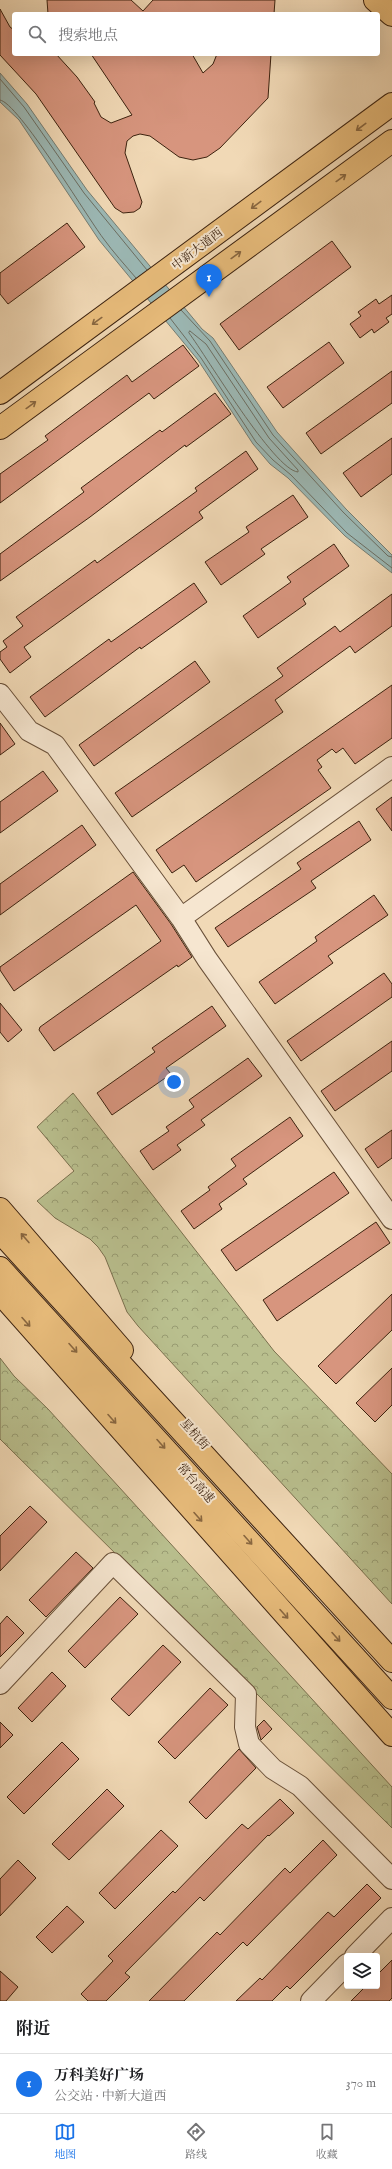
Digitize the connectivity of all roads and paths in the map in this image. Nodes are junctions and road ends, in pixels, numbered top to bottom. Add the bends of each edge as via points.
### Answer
1 (375, 0) edge
2 (392, 15) edge
3 (392, 104) edge
4 (392, 141) edge
5 (117, 307) junction
6 (134, 329) junction
7 (0, 393) edge
8 (0, 428) edge
9 (0, 694) edge
10 (392, 767) edge
11 (181, 918) junction
12 (0, 1209) edge
13 (392, 1219) edge
14 (0, 1232) edge
15 (0, 1268) edge
16 (0, 1293) edge
17 (392, 1658) edge
18 (392, 1661) edge
19 (0, 1684) edge
20 (392, 1698) edge
21 (392, 1735) edge
22 (392, 1879) edge
23 (392, 1918) edge
24 (358, 1953) edge
25 (344, 1967) edge
26 (311, 2001) edge

1 - 2 main road
3 -> 5 main road, 中新大道西
6 -> 4 main road
5 - 6 main road
5 -> 7 main road, 中新大道西
8 -> 6 main road
9 - 11 street via 29,731 55,745
10 - 11 street
11 - 13 street via 207,959
17 -> 12 main road, 星杭街
14 - 18 main road, 常台高速
15 -> 20 main road, 常台高速
16 -> 21 main road
19 - 22 street via 113,1563 246,1694 249,1744 273,1769 300,1786
23 - 24 street
25 - 26 street

